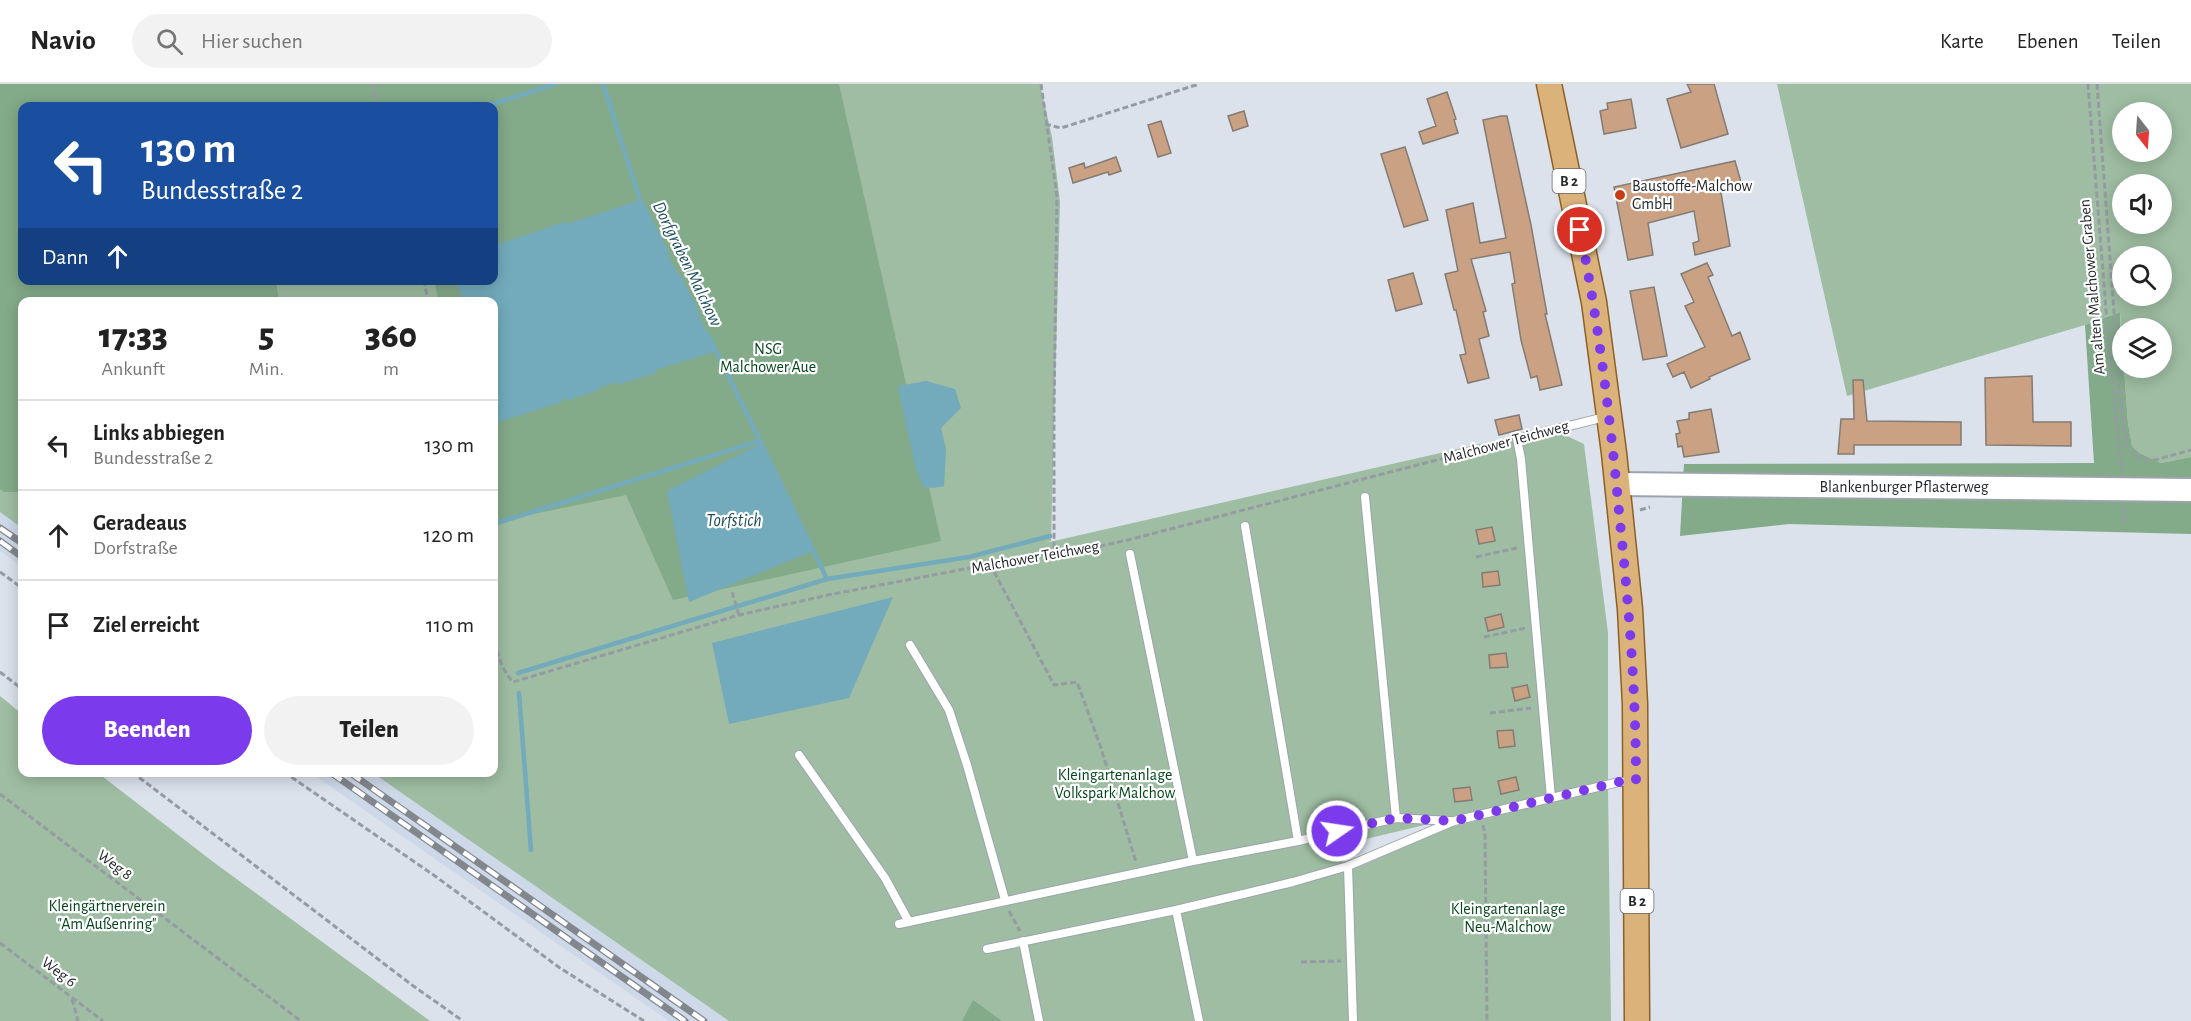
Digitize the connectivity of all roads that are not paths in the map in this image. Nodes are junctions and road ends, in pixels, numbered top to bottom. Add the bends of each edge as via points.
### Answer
1 (1549, 84) edge
2 (1609, 417) junction
3 (1617, 484) junction
4 (2191, 490) edge
5 (1365, 497) dead end
6 (1245, 526) dead end
7 (1130, 554) dead end
8 (910, 645) dead end
9 (799, 755) dead end
10 (1636, 780) junction
11 (1551, 798) junction
12 (1396, 818) junction
13 (1454, 821) junction
14 (1298, 841) junction
15 (1193, 861) junction
16 (1348, 866) junction
17 (1005, 900) junction
18 (1176, 910) junction
19 (909, 922) junction
20 (899, 924) dead end
21 (1023, 940) junction
22 (987, 949) dead end
23 (1039, 1021) edge
24 (1199, 1021) edge
25 (1353, 1021) edge
26 (1637, 1021) edge

1 - 2 main road, B 2 via 1592,290
2 - 3 main road, B 2
2 - 11 lane, Malchower Teichweg via 1517,439
3 - 4 main road, Blankenburger Pflasterweg
3 - 10 main road, B 2 via 1630,621
5 - 12 lane
6 - 14 lane
7 - 15 lane
8 - 17 lane via 949,710
9 - 19 lane via 885,878
10 - 11 lane
10 - 26 main road, B 2
11 - 13 lane
12 - 13 lane
12 - 14 lane
13 - 16 lane
14 - 15 lane
15 - 17 lane
16 - 18 lane
16 - 25 lane
17 - 19 lane
18 - 21 lane
18 - 24 lane
19 - 20 lane
21 - 22 lane
21 - 23 lane

